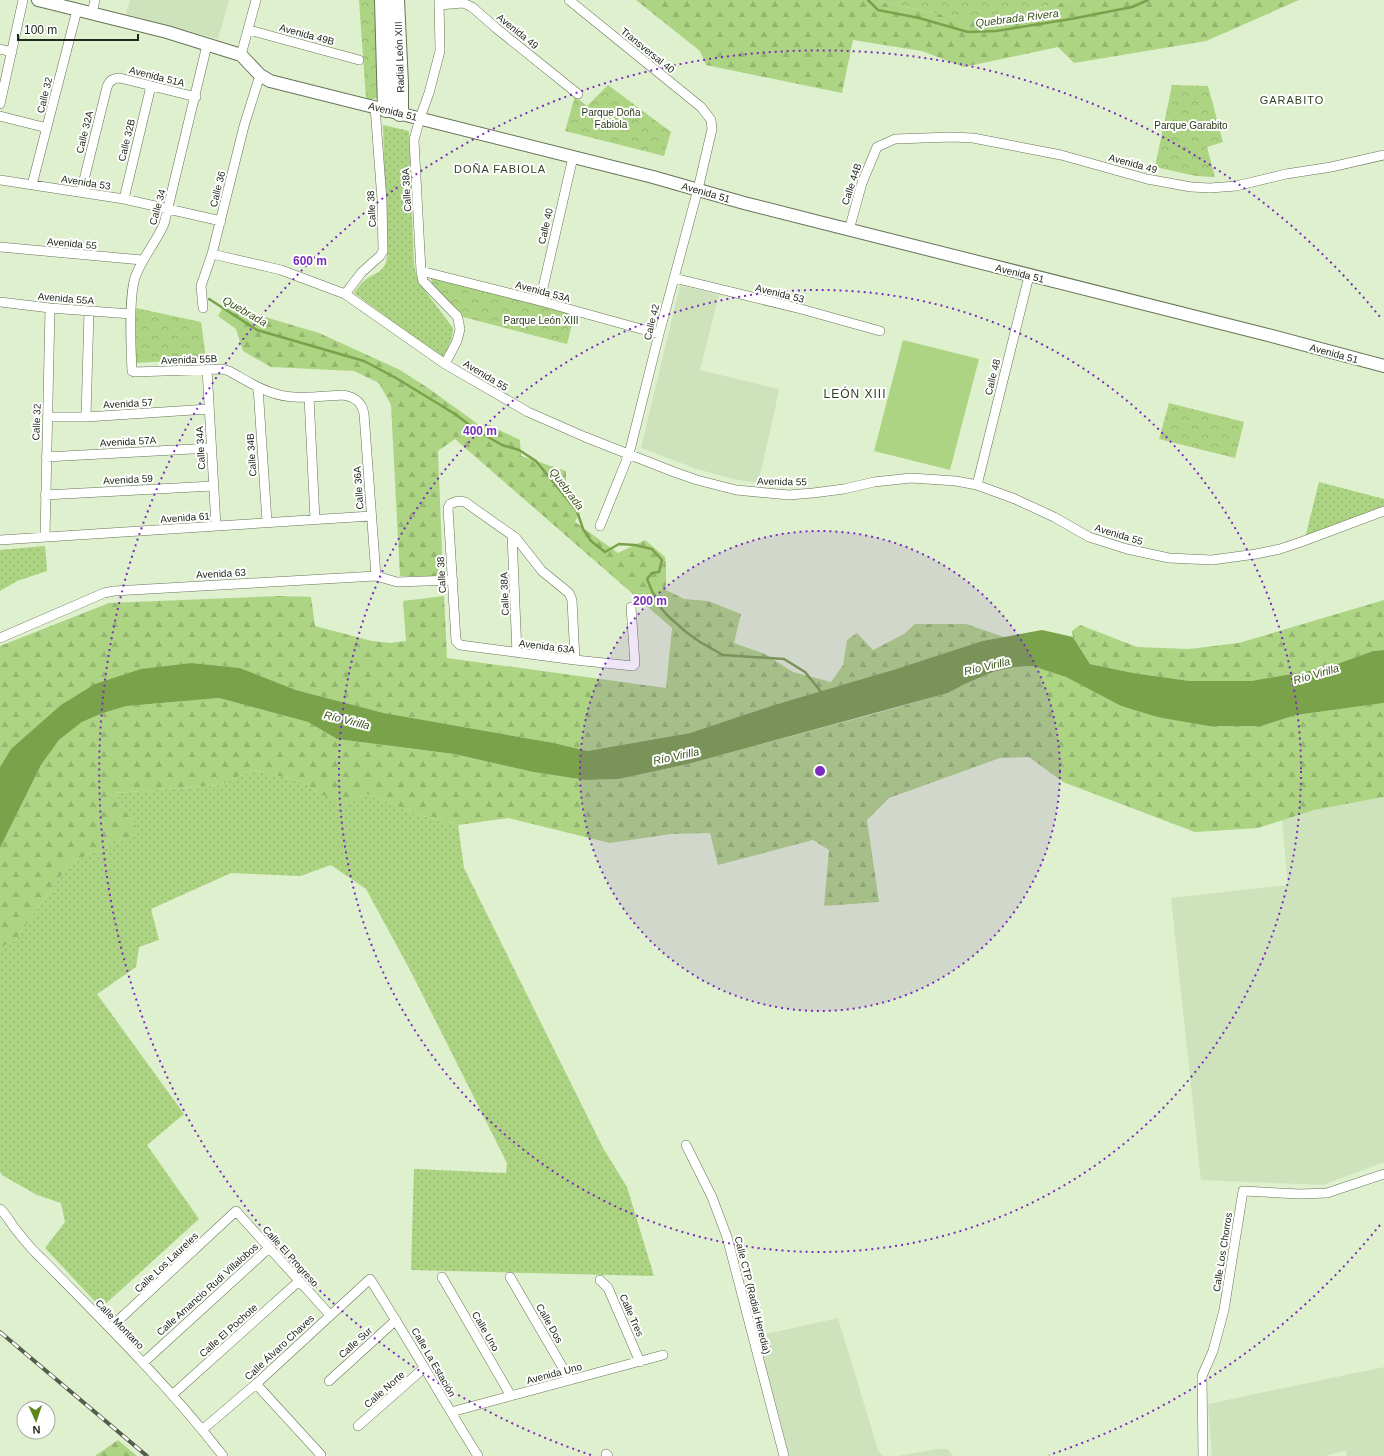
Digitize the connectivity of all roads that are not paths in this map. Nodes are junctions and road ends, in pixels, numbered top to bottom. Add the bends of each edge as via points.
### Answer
1 (23, 0) edge
2 (38, 0) edge
3 (95, 0) edge
4 (256, 0) edge
5 (383, 0) edge
6 (396, 0) edge
7 (404, 0) edge
8 (569, 0) edge
9 (439, 2) edge
10 (77, 10) junction
11 (92, 14) junction
12 (249, 30) junction
13 (207, 45) junction
14 (0, 49) edge
15 (12, 52) junction
16 (241, 55) junction
17 (359, 60) dead end
18 (260, 75) junction
19 (112, 80) joint
20 (400, 84) junction
21 (151, 86) junction
22 (578, 94) dead end
23 (196, 97) junction
24 (0, 104) edge
25 (387, 110) junction
26 (0, 116) edge
27 (420, 118) junction
28 (710, 120) joint
29 (47, 128) junction
30 (877, 147) joint
31 (1384, 155) edge
32 (573, 157) junction
33 (0, 180) edge
34 (32, 185) junction
35 (698, 189) junction
36 (81, 192) junction
37 (124, 199) junction
38 (168, 209) junction
39 (221, 221) junction
40 (849, 230) junction
41 (0, 247) edge
42 (212, 254) junction
43 (142, 260) junction
44 (421, 271) junction
45 (1029, 276) junction
46 (674, 278) junction
47 (345, 294) junction
48 (540, 301) junction
49 (0, 302) edge
50 (50, 308) junction
51 (203, 308) dead end
52 (89, 311) junction
53 (131, 314) junction
54 (880, 331) dead end
55 (659, 334) junction
56 (445, 364) junction
57 (1384, 366) edge
58 (207, 369) junction
59 (132, 372) joint
60 (258, 387) junction
61 (309, 397) junction
62 (358, 400) joint
63 (209, 409) junction
64 (48, 417) junction
65 (86, 417) junction
66 (211, 448) junction
67 (629, 454) junction
68 (46, 457) junction
69 (977, 485) junction
70 (213, 486) junction
71 (45, 495) junction
72 (1384, 511) edge
73 (371, 516) junction
74 (315, 520) junction
75 (267, 522) junction
76 (216, 526) junction
77 (600, 526) dead end
78 (512, 535) junction
79 (45, 536) junction
80 (0, 540) edge
81 (376, 576) junction
82 (453, 580) junction
83 (631, 607) dead end
84 (0, 638) edge
85 (459, 644) joint
86 (517, 653) junction
87 (575, 660) junction
88 (686, 1145) dead end
89 (1384, 1174) edge
90 (0, 1209) edge
91 (236, 1211) joint
92 (269, 1248) junction
93 (442, 1277) dead end
94 (510, 1277) dead end
95 (370, 1279) joint
96 (299, 1280) junction
97 (600, 1280) dead end
98 (330, 1315) junction
99 (396, 1320) junction
100 (110, 1328) junction
101 (663, 1355) dead end
102 (640, 1362) junction
103 (143, 1363) junction
104 (424, 1368) junction
105 (570, 1380) junction
106 (329, 1381) dead end
107 (256, 1384) junction
108 (172, 1395) junction
109 (511, 1396) junction
110 (451, 1412) junction
111 (358, 1426) dead end
112 (202, 1430) junction
113 (321, 1455) dead end
114 (223, 1456) edge
115 (478, 1456) edge
116 (784, 1456) edge
117 (1203, 1456) edge

1 - 15 street
2 - 10 street
3 - 11 street
4 - 12 street
5 - 25 highway, Radial León XIII
6 - 20 highway, Radial León XIII
7 - 20 highway
8 - 28 street, Transversal 40 via 701,107
9 - 22 street, Avenida 49 via 463,3 472,7
9 - 27 street, Calle 38A via 440,51
10 - 11 street
10 - 29 street, Calle 32
11 - 13 street via 167,32
12 - 16 street
12 - 17 street, Avenida 49B
13 - 16 street
13 - 23 street, Calle 34
14 - 15 street
15 - 24 street
16 - 18 street, Avenida 51
18 - 25 street, Avenida 51 via 270,81
18 - 39 street, Calle 36 via 244,126
19 - 21 street, Avenida 51A via 120,78
19 - 36 street, Calle 32A via 107,87
20 - 25 highway, Radial León XIII
21 - 23 street, Avenida 51A
21 - 37 street, Calle 32B
23 - 38 street, Calle 34
25 - 27 street, Avenida 51
25 - 47 street, Calle 38 via 382,192 383,252 362,272
26 - 29 street
27 - 32 street, Avenida 51
27 - 44 street, Calle 38A via 414,140
28 - 35 street, Calle 42 via 711,137
29 - 34 street, Calle 32
30 - 31 street, Avenida 49 via 895,139 973,138 1061,155 1147,179 1210,188 1236,186
30 - 40 street, Calle 44B via 862,183
32 - 35 street, Avenida 51
32 - 48 street, Calle 40
33 - 34 street, Avenida 53
34 - 36 street, Avenida 53
35 - 40 street, Avenida 51
35 - 46 street, Calle 42
36 - 37 street, Avenida 53
37 - 38 street, Avenida 53
38 - 39 street, Avenida 53
38 - 43 street, Calle 34 via 160,234
39 - 42 street, Calle 36
40 - 45 street, Avenida 51
41 - 43 street, Avenida 55
42 - 47 street, Avenida 55 via 281,270
42 - 51 street, Calle 36 via 201,286
43 - 53 street, Calle 34 via 134,279
44 - 48 street, Avenida 53A
44 - 56 street, Calle 38A via 423,281 457,316 460,329 457,341
45 - 57 street, Avenida 51
45 - 69 street, Calle 48
46 - 54 street, Avenida 53
46 - 55 street, Calle 42
47 - 56 street, Avenida 55
48 - 55 street, Avenida 53A
49 - 50 street, Avenida 55A
50 - 52 street, Avenida 55A
50 - 64 street, Calle 32
52 - 53 street, Avenida 55A
52 - 65 street
53 - 59 street, Calle 34
55 - 67 street, Calle 42
56 - 67 street, Avenida 55 via 528,412
58 - 59 street, Avenida 55B
58 - 60 street, Avenida 55B via 229,370
58 - 63 street, Calle 34A
60 - 61 street, Avenida 55B via 286,396
60 - 75 street, Calle 34B
61 - 62 street, Avenida 55B via 343,395
61 - 74 street
62 - 73 street, Calle 36A via 364,414
63 - 65 street, Avenida 57
63 - 66 street, Calle 34A
64 - 65 street, Avenida 57
64 - 68 street, Calle 32
66 - 68 street, Avenida 57A
66 - 70 street, Calle 34A
67 - 69 street, Avenida 55 via 697,480 736,490 789,495 911,478
67 - 77 street, Calle 42
68 - 71 street, Calle 32
69 - 72 street, Avenida 55 via 1054,517 1089,537 1169,558 1212,560 1268,551 1301,542
70 - 71 street, Avenida 59
70 - 76 street, Calle 34A
71 - 79 street, Calle 32
73 - 74 street, Avenida 61
73 - 81 street, Calle 36A
74 - 75 street, Avenida 61
75 - 76 street, Avenida 61
76 - 79 street, Avenida 61
78 - 82 street, Calle 38 via 465,502 450,504 448,508
78 - 86 street, Calle 38A
78 - 87 street via 542,571 569,593 572,600
79 - 80 street, Avenida 61
81 - 82 street, Avenida 63 via 398,582
81 - 84 street, Avenida 63 via 114,591
82 - 85 street, Calle 38 via 456,641
83 - 87 street, Avenida 63A via 635,664 633,666
85 - 86 street, Avenida 63A
86 - 87 street, Avenida 63A
88 - 116 street, Calle CTP (Radial Heredia) via 712,1197 727,1237
89 - 117 street, Calle Los Chorros via 1327,1193 1244,1191 1224,1310 1213,1351 1202,1376
90 - 100 street, Calle Montano via 39,1256
91 - 92 street, Calle El Progreso
91 - 100 street, Calle Los Laureles
92 - 96 street, Calle El Progreso
92 - 103 street, Calle Amancio Rudi Villalobos
93 - 109 street, Calle Uno
94 - 105 street, Calle Dos
95 - 98 street, Calle Álvaro Chaves
95 - 99 street, Calle La Estación
96 - 98 street, Calle El Progreso
96 - 108 street, Calle El Pochote
97 - 102 street, Calle Tres via 608,1288
98 - 107 street, Calle Álvaro Chaves
99 - 104 street, Calle La Estación
99 - 106 street, Calle Sur
100 - 103 street, Calle Montano
101 - 102 street, Avenida Uno
102 - 105 street, Avenida Uno
103 - 108 street, Calle Montano
104 - 110 street, Calle La Estación
104 - 111 street, Calle Norte
105 - 109 street, Avenida Uno
107 - 112 street, Calle Álvaro Chaves
107 - 113 street
108 - 112 street, Calle Montano
109 - 110 street, Avenida Uno
110 - 115 street, Calle La Estación
112 - 114 street, Calle Montano

